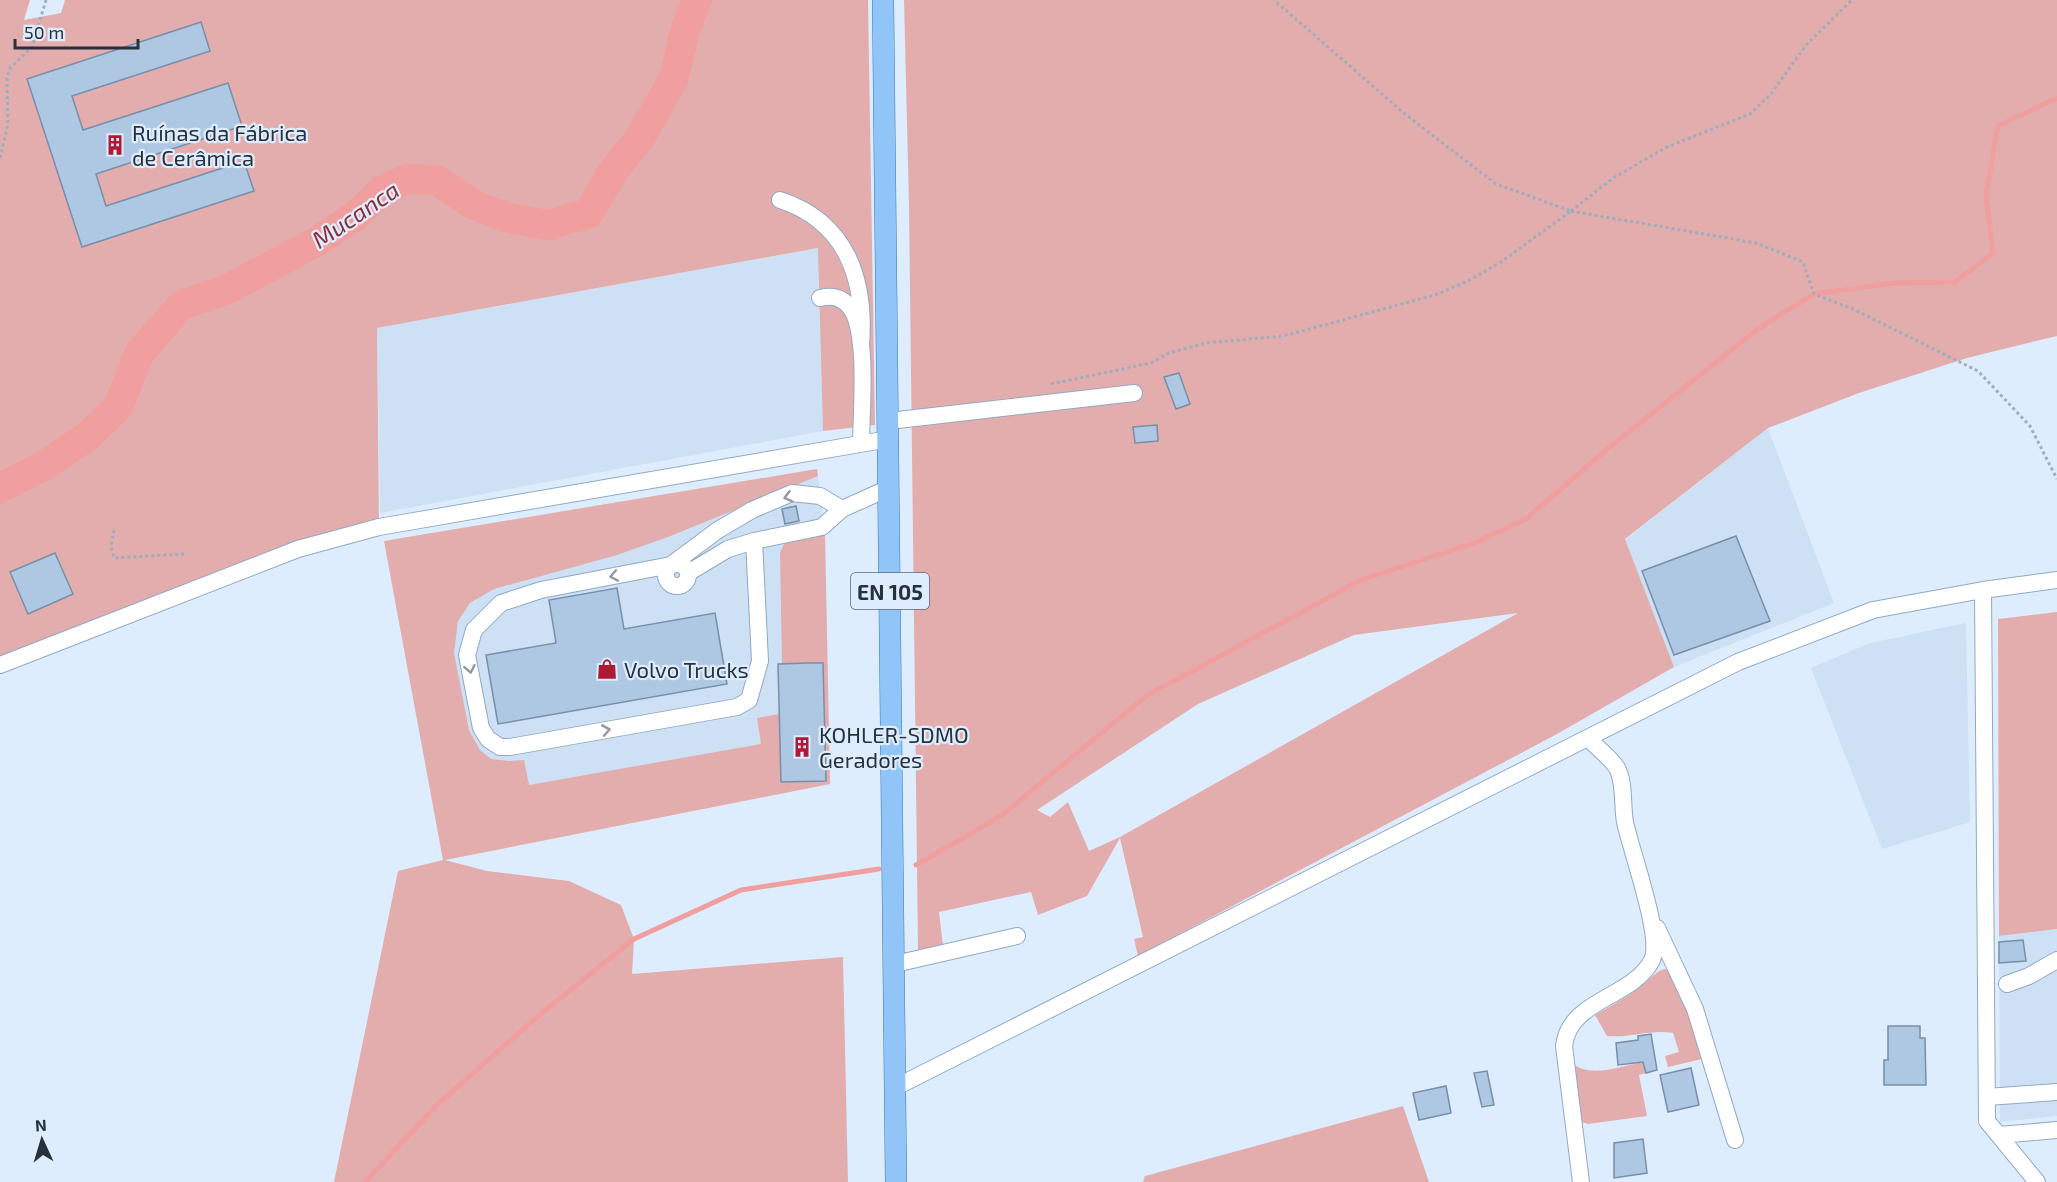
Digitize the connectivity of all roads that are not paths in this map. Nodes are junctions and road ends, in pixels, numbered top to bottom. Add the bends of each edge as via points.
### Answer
1 (883, 0) edge
2 (780, 200) dead end
3 (820, 298) dead end
4 (861, 345) junction
5 (1134, 393) dead end
6 (889, 430) junction
7 (861, 443) junction
8 (889, 488) junction
9 (842, 509) junction
10 (754, 540) junction
11 (671, 566) junction
12 (2057, 580) edge
13 (1983, 590) junction
14 (0, 665) edge
15 (1588, 738) junction
16 (1650, 914) junction
17 (1017, 936) dead end
18 (2057, 960) edge
19 (895, 964) junction
20 (2007, 984) dead end
21 (896, 1087) junction
22 (2057, 1092) edge
23 (1987, 1097) junction
24 (2057, 1130) edge
25 (1999, 1136) junction
26 (1735, 1140) dead end
27 (896, 1182) edge
28 (1581, 1182) edge
29 (2037, 1182) edge

1 - 6 main road, EN 105
2 - 4 street via 800,206 818,220 835,234 847,254 861,299
3 - 4 street via 832,296 848,303 857,321
4 - 7 street
5 - 6 street
6 - 7 street
6 - 8 main road, EN 105
7 - 14 street via 379,527 298,549
8 - 9 street
8 - 19 main road, EN 105
9 - 10 street via 822,527
9 -> 11 street via 820,496 792,493 718,530
10 - 11 street via 729,549 688,573 682,565
11 -> 10 street via 541,590 501,603 474,630 467,655 481,728 488,739 500,747 510,747 737,707 749,700 760,661
12 - 13 street
13 - 15 street via 1873,610 1738,662
13 - 23 street
15 - 16 street via 1617,768 1629,845
15 - 21 street
16 - 26 street via 1695,1009
16 - 28 street via 1654,958 1645,972 1585,1010 1565,1035
17 - 19 street
18 - 20 street
19 - 21 main road, EN 105
21 - 27 main road, EN 105
22 - 23 street
23 - 25 street via 1987,1121
24 - 25 street
25 - 29 street

